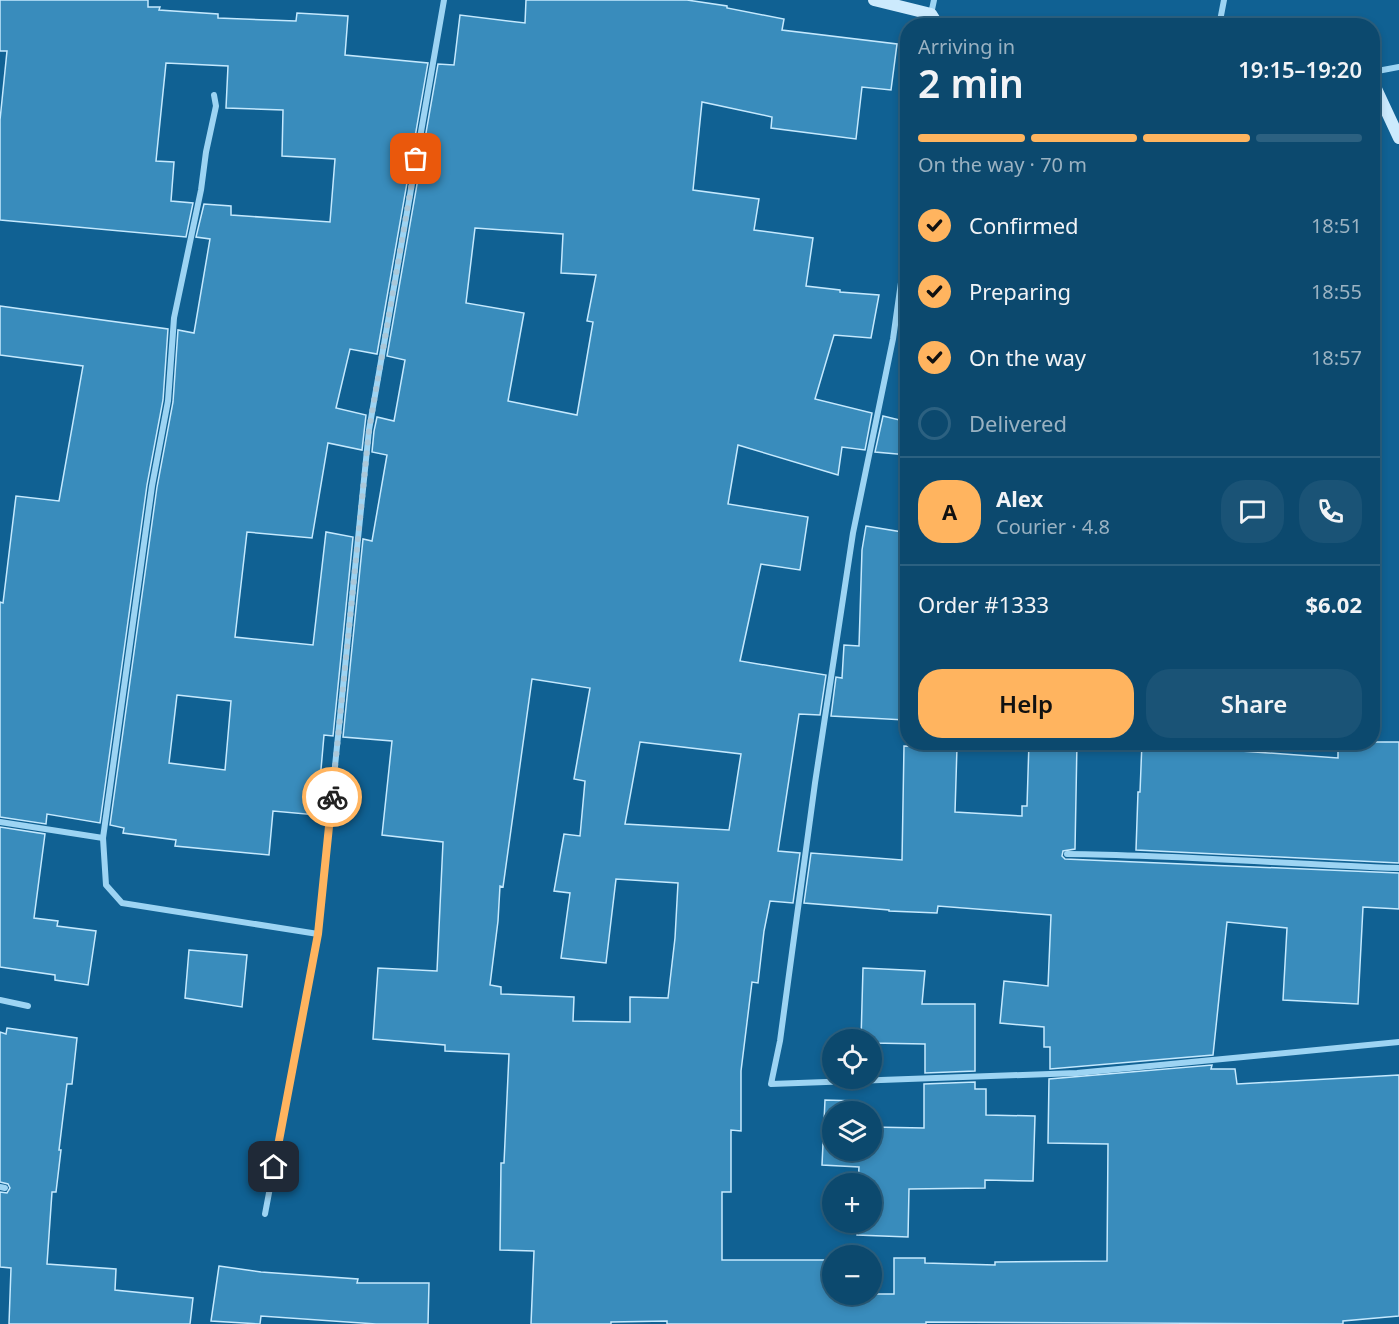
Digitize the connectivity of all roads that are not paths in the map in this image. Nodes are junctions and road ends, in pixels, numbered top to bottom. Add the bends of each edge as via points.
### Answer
1 (444, 0) edge
2 (874, 0) edge
3 (934, 0) edge
4 (1224, 0) edge
5 (925, 18) edge
6 (934, 18) edge
7 (1221, 18) edge
8 (1399, 67) edge
9 (1380, 71) edge
10 (214, 95) dead end
11 (1380, 97) edge
12 (1399, 138) edge
13 (900, 290) edge
14 (0, 822) edge
15 (103, 838) junction
16 (1067, 854) dead end
17 (1399, 868) edge
18 (318, 934) junction
19 (0, 1000) edge
20 (28, 1006) dead end
21 (1399, 1042) edge
22 (265, 1214) dead end

1 - 18 street via 369,430
2 - 5 street
3 - 6 street
4 - 7 street
8 - 9 street
10 - 15 street via 216,106 201,190 174,318 168,401 152,486
11 - 12 street
13 - 21 street via 853,532 771,1084 1077,1073
14 - 15 street
15 - 18 street via 106,885 122,903
16 - 17 street
18 - 22 street
19 - 20 street

